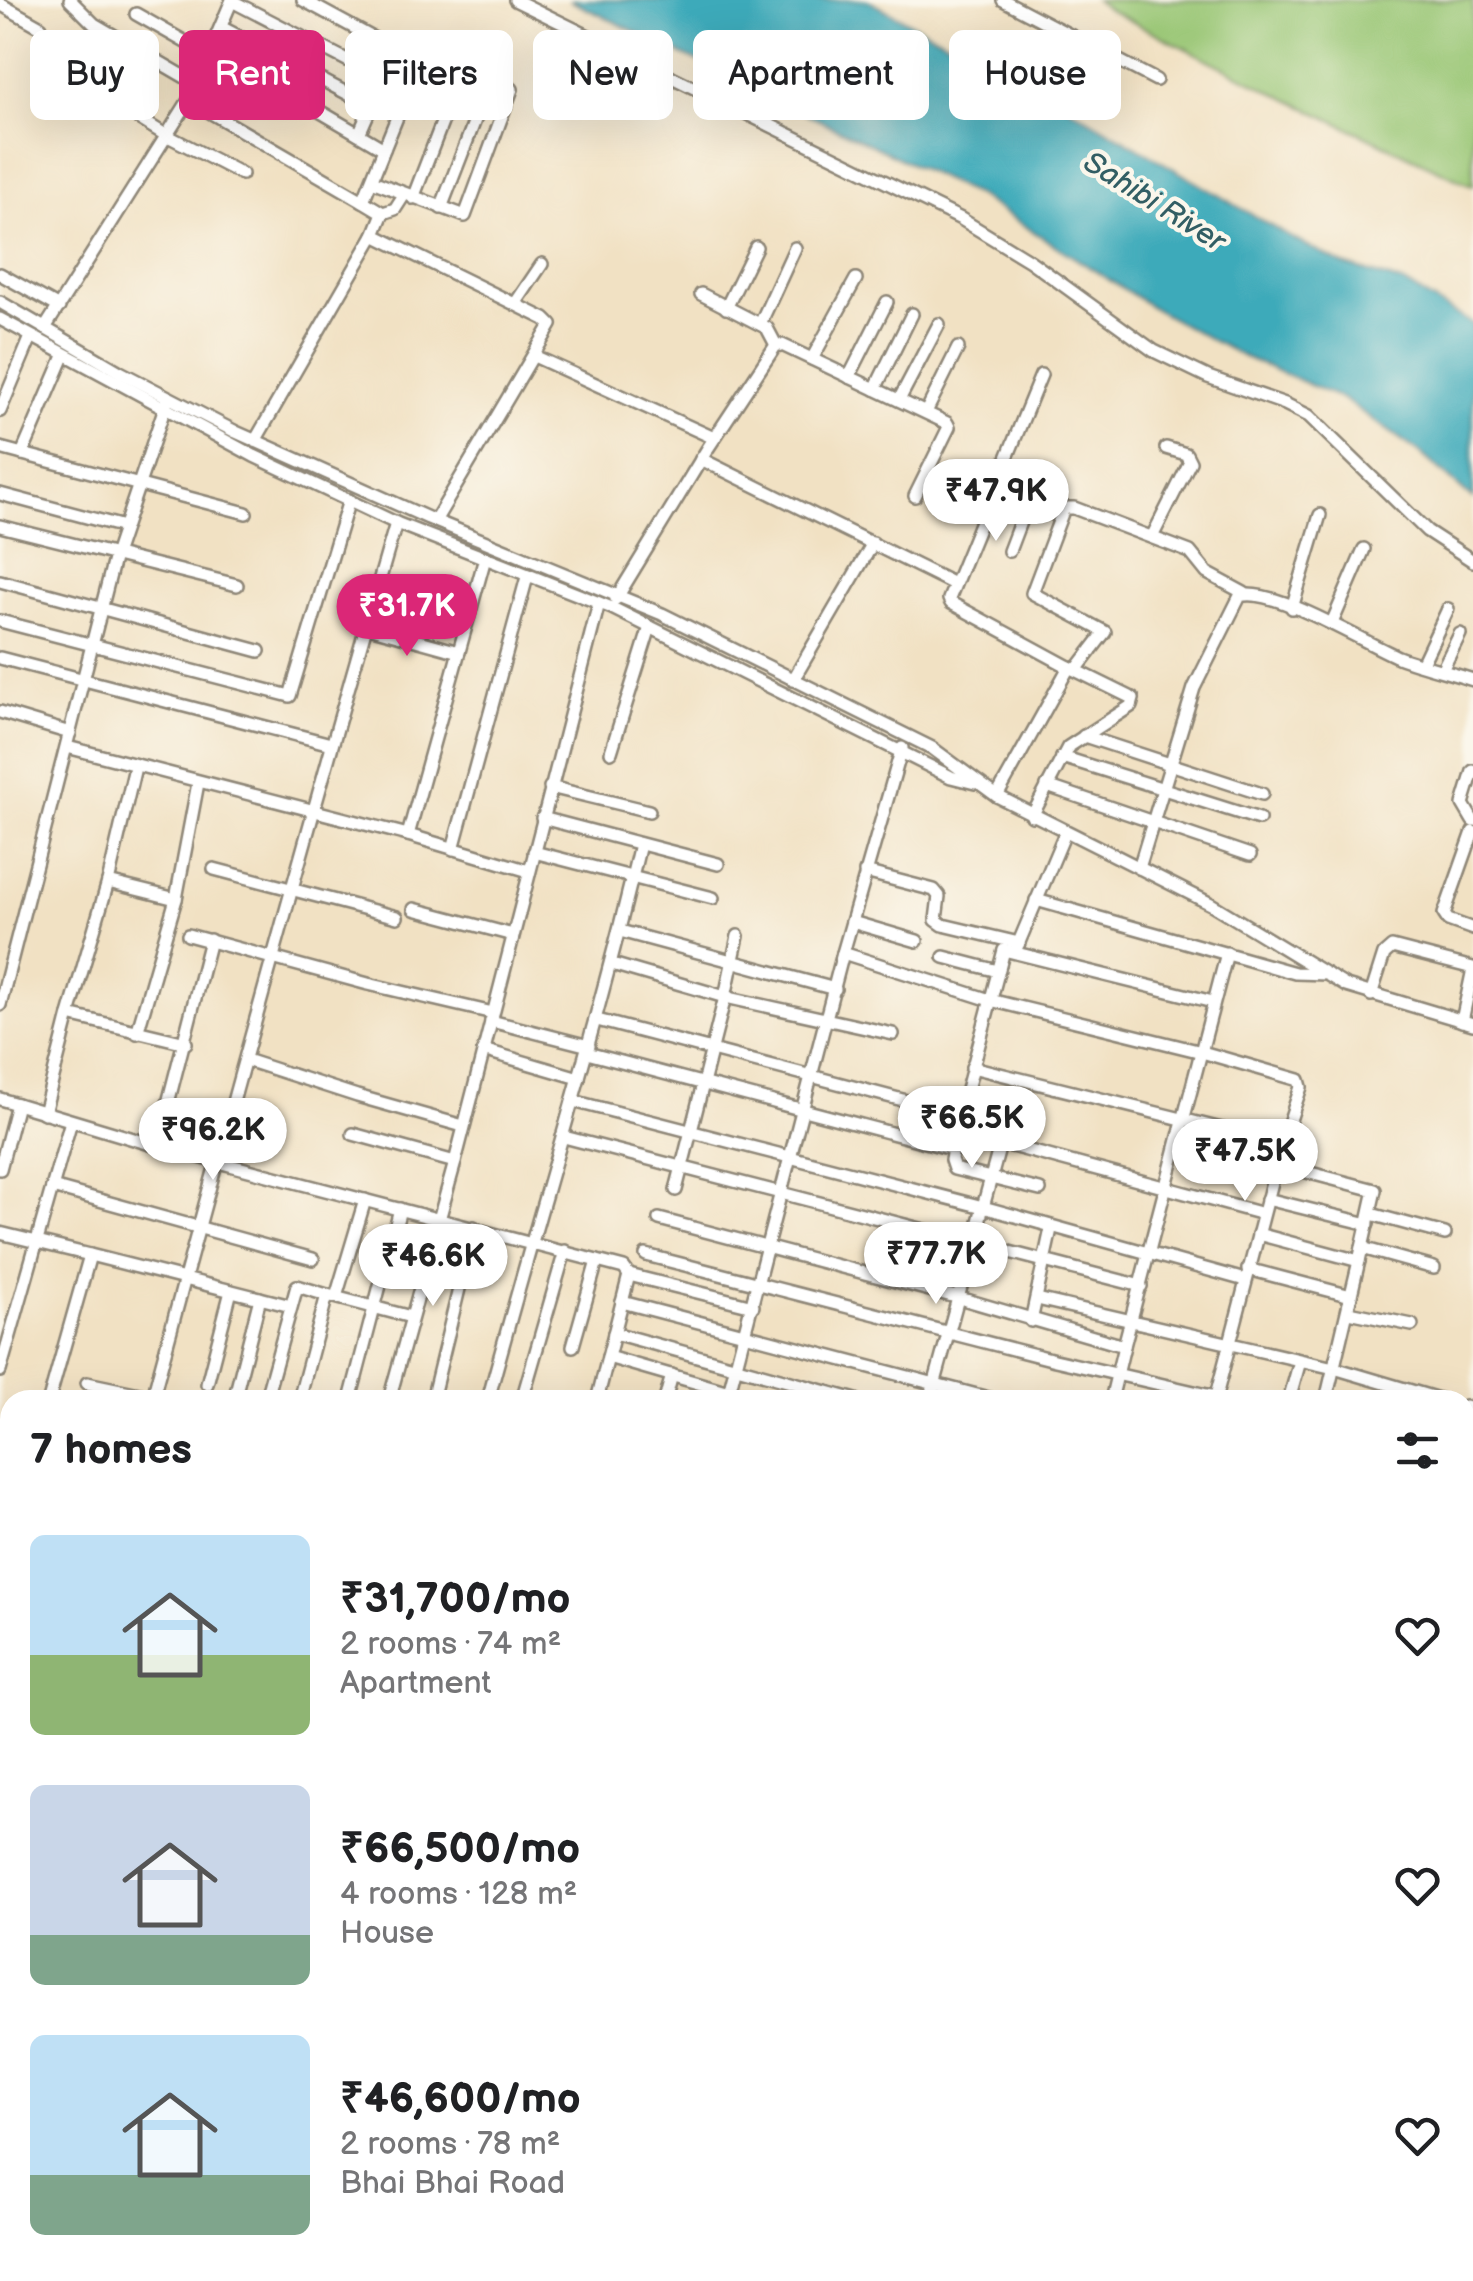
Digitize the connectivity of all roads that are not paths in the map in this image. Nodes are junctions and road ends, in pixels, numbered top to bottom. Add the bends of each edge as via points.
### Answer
1 (70, 0) edge
2 (232, 0) edge
3 (303, 0) edge
4 (514, 0) edge
5 (1003, 0) edge
6 (0, 4) edge
7 (136, 14) dead end
8 (41, 27) dead end
9 (222, 27) junction
10 (221, 30) edge
11 (359, 30) edge
12 (179, 40) edge
13 (345, 59) edge
14 (179, 74) edge
15 (1156, 80) dead end
16 (345, 92) edge
17 (325, 114) edge
18 (179, 116) edge
19 (140, 120) edge
20 (223, 120) edge
21 (365, 120) edge
22 (396, 120) edge
23 (441, 120) edge
24 (475, 120) edge
25 (501, 120) edge
26 (359, 134) junction
27 (166, 136) junction
28 (384, 149) junction
29 (242, 174) dead end
30 (372, 180) junction
31 (408, 196) junction
32 (363, 201) junction
33 (440, 208) junction
34 (383, 213) junction
35 (374, 236) junction
36 (756, 248) dead end
37 (796, 248) dead end
38 (542, 264) dead end
39 (0, 274) edge
40 (856, 279) dead end
41 (701, 294) dead end
42 (0, 302) edge
43 (886, 302) dead end
44 (515, 304) junction
45 (59, 307) junction
46 (726, 308) junction
47 (912, 314) dead end
48 (0, 319) edge
49 (760, 324) junction
50 (939, 324) dead end
51 (45, 328) junction
52 (31, 337) junction
53 (776, 345) junction
54 (958, 348) dead end
55 (64, 356) junction
56 (534, 356) junction
57 (812, 359) junction
58 (1040, 375) dead end
59 (849, 376) junction
60 (875, 389) junction
61 (899, 400) junction
62 (167, 402) junction
63 (0, 411) edge
64 (926, 412) junction
65 (714, 438) junction
66 (255, 441) junction
67 (0, 448) edge
68 (1166, 448) dead end
69 (22, 454) junction
70 (702, 458) junction
71 (1002, 476) junction
72 (136, 486) junction
73 (0, 494) edge
74 (916, 496) dead end
75 (349, 500) junction
76 (246, 512) dead end
77 (1320, 515) dead end
78 (435, 521) junction
79 (396, 522) junction
80 (0, 526) edge
81 (124, 527) junction
82 (1152, 537) junction
83 (873, 543) junction
84 (1364, 549) dead end
85 (1008, 550) dead end
86 (115, 555) junction
87 (485, 558) junction
88 (1473, 561) edge
89 (528, 576) junction
90 (0, 581) edge
91 (954, 584) junction
92 (236, 585) dead end
93 (1244, 593) junction
94 (618, 595) junction
95 (606, 606) junction
96 (103, 608) junction
97 (1292, 608) junction
98 (1448, 610) dead end
99 (0, 621) edge
100 (1332, 624) junction
101 (366, 626) junction
102 (650, 627) junction
103 (1460, 634) dead end
104 (92, 644) junction
105 (259, 651) dead end
106 (459, 652) junction
107 (0, 658) edge
108 (1422, 664) junction
109 (1072, 669) junction
110 (1442, 670) junction
111 (1471, 676) edge
112 (82, 679) junction
113 (793, 680) junction
114 (0, 712) edge
115 (70, 733) junction
116 (1084, 736) junction
117 (908, 737) junction
118 (331, 744) junction
119 (67, 747) junction
120 (901, 751) junction
121 (611, 752) dead end
122 (1062, 757) junction
123 (1170, 763) junction
124 (135, 767) junction
125 (1473, 771) edge
126 (198, 783) junction
127 (979, 785) junction
128 (1047, 786) junction
129 (550, 787) junction
130 (1163, 790) junction
131 (1262, 794) dead end
132 (997, 796) junction
133 (312, 811) junction
134 (649, 811) dead end
135 (1032, 816) junction
136 (542, 818) junction
137 (1259, 820) dead end
138 (1473, 821) edge
139 (1155, 822) junction
140 (1473, 832) edge
141 (1065, 833) junction
142 (408, 835) junction
143 (640, 844) junction
144 (452, 848) junction
145 (534, 852) junction
146 (1250, 854) dead end
147 (718, 864) dead end
148 (1139, 868) junction
149 (214, 869) dead end
150 (528, 871) junction
151 (865, 872) junction
152 (632, 879) junction
153 (108, 882) junction
154 (292, 888) junction
155 (714, 898) dead end
156 (176, 899) junction
157 (1036, 900) junction
158 (414, 909) dead end
159 (397, 917) dead end
160 (852, 922) junction
161 (1473, 929) edge
162 (620, 930) junction
163 (188, 934) dead end
164 (512, 935) junction
165 (738, 936) dead end
166 (210, 940) junction
167 (917, 941) dead end
168 (1018, 947) junction
169 (844, 953) junction
170 (1227, 953) junction
171 (944, 958) dead end
172 (274, 960) junction
173 (732, 962) junction
174 (612, 964) junction
175 (1473, 969) edge
176 (998, 971) junction
177 (1327, 974) junction
178 (835, 989) junction
179 (1371, 995) junction
180 (725, 997) junction
181 (990, 1000) junction
182 (1214, 1002) junction
183 (0, 1006) edge
184 (69, 1015) junction
185 (492, 1017) junction
186 (827, 1018) junction
187 (597, 1020) junction
188 (1468, 1023) edge
189 (137, 1033) junction
190 (893, 1034) dead end
191 (186, 1043) junction
192 (588, 1049) junction
193 (483, 1050) junction
194 (712, 1050) junction
195 (1202, 1052) junction
196 (246, 1060) junction
197 (972, 1067) junction
198 (813, 1076) junction
199 (579, 1078) junction
200 (702, 1084) junction
201 (0, 1100) edge
202 (573, 1101) junction
203 (17, 1104) junction
204 (804, 1110) junction
205 (44, 1113) junction
206 (960, 1115) junction
207 (71, 1121) junction
208 (1183, 1121) junction
209 (463, 1126) junction
210 (956, 1131) junction
211 (692, 1132) junction
212 (353, 1134) dead end
213 (564, 1137) junction
214 (1282, 1144) junction
215 (1000, 1145) junction
216 (157, 1146) junction
217 (952, 1149) junction
218 (792, 1158) junction
219 (216, 1162) junction
220 (456, 1162) junction
221 (1276, 1164) junction
222 (682, 1166) junction
223 (0, 1168) edge
224 (992, 1179) junction
225 (52, 1187) junction
226 (1166, 1187) junction
227 (676, 1190) dead end
228 (1040, 1190) dead end
229 (782, 1194) junction
230 (1267, 1198) junction
231 (365, 1200) junction
232 (983, 1207) junction
233 (400, 1209) junction
234 (1263, 1214) junction
235 (659, 1218) dead end
236 (438, 1219) junction
237 (1370, 1219) junction
238 (474, 1227) junction
239 (198, 1228) junction
240 (1052, 1228) junction
241 (0, 1233) edge
242 (1258, 1234) junction
243 (1445, 1234) dead end
244 (37, 1241) junction
245 (531, 1242) junction
246 (972, 1244) junction
247 (768, 1246) junction
248 (565, 1251) junction
249 (1148, 1254) junction
250 (90, 1255) junction
251 (646, 1255) dead end
252 (1361, 1255) junction
253 (313, 1259) dead end
254 (596, 1261) junction
255 (1044, 1262) junction
256 (1434, 1268) dead end
257 (630, 1275) junction
258 (1247, 1275) junction
259 (184, 1280) junction
260 (759, 1282) junction
261 (1141, 1286) junction
262 (231, 1291) junction
263 (332, 1296) junction
264 (1351, 1296) junction
265 (956, 1297) junction
266 (260, 1298) junction
267 (1036, 1299) junction
268 (622, 1302) junction
269 (291, 1306) junction
270 (374, 1306) junction
271 (753, 1306) junction
272 (1349, 1312) junction
273 (411, 1318) junction
274 (1132, 1320) junction
275 (1032, 1321) junction
276 (1412, 1325) dead end
277 (949, 1332) junction
278 (614, 1333) junction
279 (745, 1334) junction
280 (1230, 1344) junction
281 (573, 1346) dead end
282 (1124, 1346) junction
283 (608, 1357) junction
284 (1300, 1361) junction
285 (736, 1367) junction
286 (1334, 1368) junction
287 (0, 1371) edge
288 (672, 1376) junction
289 (1118, 1376) junction
290 (87, 1383) dead end
291 (206, 1384) dead end
292 (934, 1384) junction
293 (704, 1385) junction
294 (51, 1390) edge
295 (118, 1390) edge
296 (155, 1390) edge
297 (237, 1390) edge
298 (268, 1390) edge
299 (301, 1390) edge
300 (353, 1390) edge
301 (392, 1390) edge
302 (434, 1390) edge
303 (491, 1390) edge
304 (525, 1390) edge
305 (599, 1390) edge
306 (668, 1390) edge
307 (703, 1390) edge
308 (715, 1390) edge
309 (730, 1390) edge
310 (811, 1390) edge
311 (932, 1390) edge
312 (957, 1390) edge
313 (1114, 1390) edge
314 (1180, 1390) edge
315 (1218, 1390) edge
316 (1292, 1390) edge
317 (1330, 1390) edge
318 (1408, 1390) edge

1 - 14 street via 94,24
2 - 9 street
2 - 13 street
3 - 11 street
4 - 88 street via 961,220 1154,351 1297,409 1426,532
5 - 15 street
6 - 8 street
7 - 12 street
9 - 10 street
9 - 16 street
17 - 26 street
18 - 27 street
19 - 27 street
20 - 32 street
21 - 26 street
22 - 28 street
23 - 31 street
24 - 33 street
25 - 33 street via 467,213
26 - 28 street
27 - 29 street
27 - 45 street
28 - 30 street
30 - 31 street
30 - 32 street
31 - 33 street
31 - 34 street
32 - 34 street
34 - 35 street
35 - 44 street
35 - 66 street
36 - 46 street
37 - 49 street
38 - 44 street
39 - 45 street
40 - 57 street
41 - 46 street
42 - 51 street
43 - 59 street
44 - 56 street via 551,324
45 - 51 street
46 - 49 street
47 - 60 street
48 - 52 street
49 - 53 street
50 - 61 street
51 - 62 street
52 - 55 street
52 - 63 street
53 - 57 street
53 - 65 street
54 - 64 street
55 - 62 street
55 - 69 street
56 - 65 street
56 - 78 street
57 - 59 street
58 - 71 street
59 - 60 street
60 - 61 street
61 - 64 street
62 - 66 street
62 - 72 street
62 - 75 street via 254,456
64 - 74 street via 949,426
65 - 70 street
66 - 78 street
67 - 69 street
68 - 82 street via 1190,462
69 - 72 street
70 - 83 street
70 - 94 street
71 - 85 street via 1031,494
71 - 91 street
72 - 76 street
72 - 81 street
73 - 81 street
75 - 79 street
75 - 104 street via 290,696
77 - 97 street
78 - 94 street
79 - 87 street
79 - 101 street
80 - 86 street
81 - 86 street
82 - 93 street via 1195,555 1207,573
82 - 109 street via 1068,506 1060,513 1032,593 1105,632
83 - 91 street
83 - 113 street
84 - 100 street
86 - 92 street
86 - 96 street
87 - 89 street
87 - 106 street
89 - 95 street
89 - 144 street
90 - 96 street
91 - 109 street via 951,604
93 - 97 street
93 - 123 street via 1194,688
94 - 95 street
94 - 113 street
95 - 102 street
95 - 129 street
96 - 104 street
96 - 105 street
97 - 100 street
98 - 108 street
99 - 104 street
100 - 108 street
101 - 106 street
101 - 118 street
102 - 120 street
102 - 121 street
103 - 110 street
104 - 112 street
106 - 142 street
107 - 112 street
108 - 110 street
109 - 116 street via 1133,700
109 - 132 street
110 - 111 street
112 - 115 street
112 - 118 street
113 - 117 street
114 - 115 street
115 - 119 street
116 - 122 street
116 - 123 street
117 - 120 street
117 - 127 street via 960,766
118 - 133 street
119 - 124 street
119 - 183 street
120 - 127 street
120 - 151 street
122 - 128 street
122 - 130 street
123 - 130 street
123 - 131 street
124 - 126 street
124 - 153 street
125 - 138 street via 1463,804
126 - 133 street
126 - 156 street
127 - 132 street
128 - 135 street
128 - 139 street
129 - 134 street
129 - 136 street
130 - 137 street
130 - 139 street
132 - 135 street
133 - 142 street
133 - 154 street
135 - 141 street
136 - 143 street
136 - 145 street
139 - 146 street
139 - 148 street
140 - 161 street via 1444,914
141 - 148 street
141 - 157 street
142 - 144 street
143 - 147 street
143 - 152 street
144 - 150 street
145 - 150 street
145 - 152 street
148 - 177 street
149 - 154 street
150 - 164 street
151 - 160 street
151 - 168 street via 934,890 942,925
152 - 155 street
152 - 162 street
153 - 156 street
153 - 184 street
154 - 159 street
154 - 172 street
156 - 189 street
157 - 168 street
157 - 170 street
158 - 164 street
160 - 167 street
160 - 169 street
162 - 173 street
162 - 174 street
163 - 166 street
164 - 185 street
165 - 173 street
166 - 172 street
166 - 191 street
168 - 176 street via 1004,950
168 - 182 street
169 - 178 street
169 - 181 street
170 - 177 street
170 - 182 street
171 - 176 street
172 - 185 street
172 - 196 street
173 - 178 street
173 - 180 street
174 - 180 street
174 - 187 street
175 - 179 street via 1392,947
175 - 188 street
176 - 181 street
177 - 179 street
178 - 186 street
179 - 188 street
180 - 186 street
180 - 194 street
181 - 195 street
181 - 197 street
182 - 195 street
184 - 189 street
184 - 205 street
185 - 192 street
185 - 193 street
186 - 190 street
186 - 198 street
187 - 192 street
187 - 194 street
189 - 191 street
191 - 216 street
192 - 199 street
192 - 200 street
193 - 199 street
193 - 209 street
194 - 198 street
194 - 200 street
195 - 208 street
195 - 214 street via 1299,1080
196 - 209 street
196 - 219 street
197 - 206 street
197 - 208 street
198 - 204 street
198 - 206 street
199 - 202 street
200 - 204 street
200 - 211 street
201 - 203 street
202 - 211 street
202 - 213 street
203 - 205 street
203 - 223 street
204 - 217 street
204 - 218 street
205 - 207 street
206 - 210 street
207 - 216 street
207 - 225 street
208 - 214 street
208 - 226 street
209 - 220 street
210 - 215 street
210 - 217 street
211 - 218 street
211 - 222 street
212 - 220 street
213 - 222 street
213 - 245 street
214 - 221 street
215 - 224 street
215 - 226 street
216 - 219 street
217 - 224 street via 954,1169
218 - 229 street
218 - 232 street
219 - 231 street
219 - 239 street
220 - 236 street
221 - 230 street
221 - 237 street via 1372,1188
222 - 227 street
222 - 229 street
224 - 228 street
224 - 232 street
225 - 239 street
225 - 244 street
226 - 234 street
226 - 249 street
229 - 246 street
229 - 247 street
230 - 234 street
230 - 237 street
231 - 233 street
231 - 263 street
232 - 240 street
232 - 246 street
233 - 236 street
233 - 270 street
234 - 242 street
235 - 247 street
236 - 238 street
236 - 273 street
237 - 243 street
237 - 252 street
238 - 245 street
238 - 302 street
239 - 253 street
239 - 259 street
240 - 249 street
240 - 255 street
241 - 244 street
242 - 252 street
242 - 258 street
244 - 250 street
244 - 287 street
245 - 248 street
245 - 303 street
246 - 255 street
246 - 265 street
247 - 260 street
247 - 265 street
248 - 254 street
248 - 304 street
249 - 258 street
249 - 261 street
250 - 259 street
250 - 294 street
251 - 260 street
252 - 256 street
252 - 264 street
254 - 257 street
254 - 281 street
255 - 261 street
255 - 267 street
257 - 268 street
257 - 271 street
258 - 264 street
258 - 280 street
259 - 262 street
259 - 296 street
260 - 271 street
260 - 277 street
261 - 274 street
262 - 266 street
262 - 291 street
263 - 269 street via 300,1285
263 - 270 street
263 - 299 street
264 - 272 street
265 - 275 street
265 - 277 street
266 - 269 street
266 - 297 street
267 - 274 street
267 - 275 street
268 - 278 street
268 - 279 street
269 - 298 street
270 - 273 street
270 - 300 street
271 - 279 street
272 - 276 street
272 - 286 street
273 - 301 street
274 - 280 street
274 - 282 street
275 - 282 street
277 - 289 street
277 - 292 street
278 - 283 street
278 - 285 street
279 - 285 street
279 - 292 street
280 - 284 street
280 - 315 street
282 - 289 street
283 - 288 street
283 - 305 street
284 - 286 street
284 - 316 street
285 - 309 street
285 - 310 street
286 - 317 street
286 - 318 street
288 - 293 street
288 - 306 street
289 - 313 street
289 - 314 street
290 - 295 street
292 - 311 street
292 - 312 street
293 - 307 street
293 - 308 street

